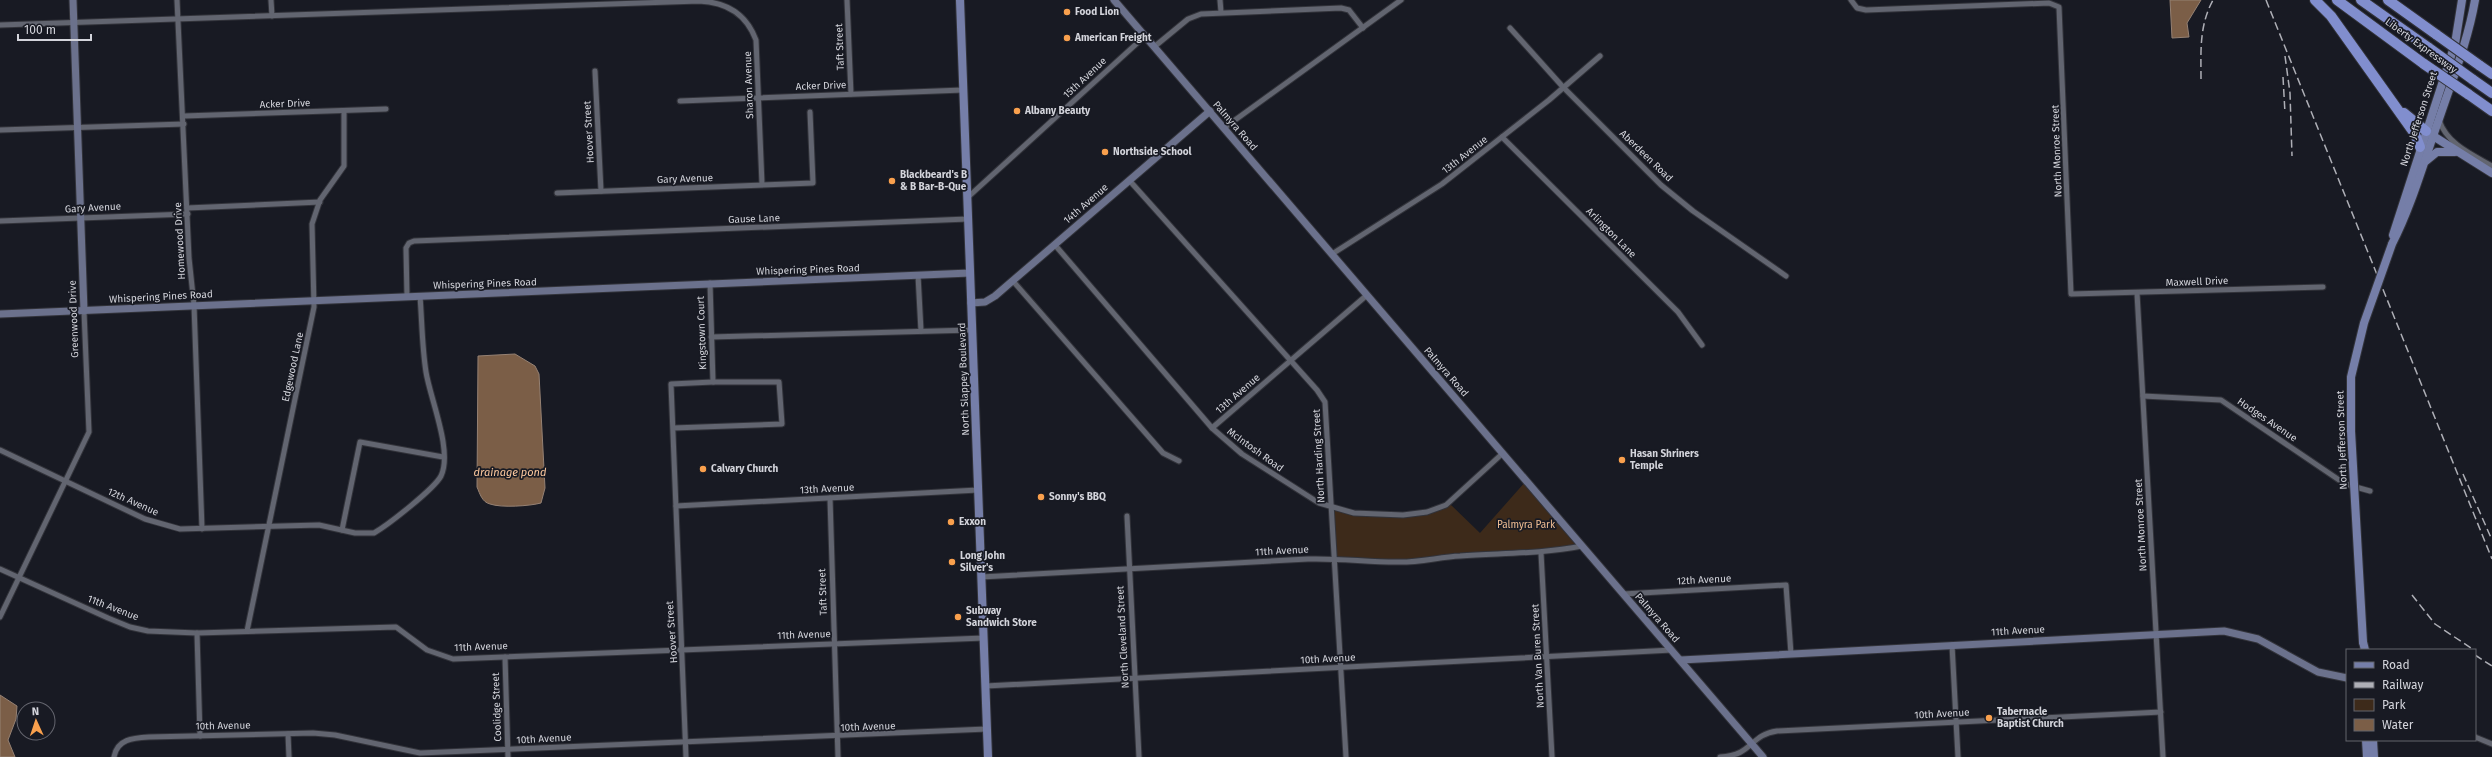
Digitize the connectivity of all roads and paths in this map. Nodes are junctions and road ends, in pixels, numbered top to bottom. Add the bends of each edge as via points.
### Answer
1 (73, 0) edge
2 (177, 0) edge
3 (271, 0) edge
4 (847, 0) edge
5 (960, 0) edge
6 (1114, 0) edge
7 (1220, 0) edge
8 (1401, 0) edge
9 (2315, 0) edge
10 (2337, 0) edge
11 (2361, 0) edge
12 (2388, 0) edge
13 (2462, 0) edge
14 (2475, 0) edge
15 (1852, 1) edge
16 (652, 2) edge
17 (1221, 12) junction
18 (272, 16) junction
19 (178, 19) junction
20 (74, 23) junction
21 (0, 25) edge
22 (1363, 28) junction
23 (1510, 28) dead end
24 (1145, 36) junction
25 (1154, 47) junction
26 (1600, 56) dead end
27 (595, 72) dead end
28 (2492, 74) edge
29 (1563, 87) junction
30 (963, 90) junction
31 (2492, 93) edge
32 (851, 94) junction
33 (759, 98) junction
34 (680, 101) dead end
35 (2392, 102) junction
36 (386, 109) dead end
37 (344, 111) junction
38 (2492, 111) edge
39 (810, 112) dead end
40 (1210, 112) junction
41 (184, 116) junction
42 (2438, 120) junction
43 (184, 124) junction
44 (78, 127) junction
45 (1224, 128) junction
46 (0, 130) edge
47 (2429, 134) junction
48 (1502, 137) junction
49 (2420, 147) junction
50 (2459, 153) junction
51 (2492, 166) edge
52 (2423, 167) junction
53 (2492, 173) edge
54 (1129, 180) junction
55 (762, 184) junction
56 (601, 191) junction
57 (557, 193) dead end
58 (967, 198) junction
59 (320, 202) junction
60 (187, 208) junction
61 (188, 214) junction
62 (81, 218) junction
63 (968, 219) junction
64 (0, 221) edge
65 (2392, 244) junction
66 (1055, 245) junction
67 (1332, 254) junction
68 (970, 273) junction
69 (918, 275) junction
70 (1786, 276) dead end
71 (1013, 281) junction
72 (710, 283) junction
73 (2322, 287) dead end
74 (2137, 293) junction
75 (2071, 294) joint
76 (1367, 295) junction
77 (407, 296) junction
78 (420, 296) junction
79 (314, 300) junction
80 (971, 304) junction
81 (194, 305) junction
82 (84, 311) junction
83 (0, 314) edge
84 (972, 330) junction
85 (921, 331) junction
86 (711, 338) junction
87 (1702, 346) dead end
88 (1290, 361) junction
89 (713, 382) junction
90 (2143, 396) junction
91 (673, 428) junction
92 (1212, 428) junction
93 (0, 450) edge
94 (1503, 453) junction
95 (443, 457) junction
96 (1179, 461) dead end
97 (65, 481) junction
98 (978, 490) junction
99 (2370, 491) dead end
100 (830, 498) junction
101 (676, 506) junction
102 (1331, 508) junction
103 (1127, 516) dead end
104 (268, 526) junction
105 (202, 529) junction
106 (342, 530) junction
107 (1582, 546) junction
108 (1541, 553) junction
109 (1335, 558) junction
110 (0, 569) edge
111 (1129, 569) junction
112 (982, 577) junction
113 (18, 578) junction
114 (1623, 594) junction
115 (0, 617) edge
116 (247, 631) junction
117 (197, 633) junction
118 (2156, 633) junction
119 (984, 638) junction
120 (834, 644) junction
121 (1952, 645) junction
122 (2364, 647) edge
123 (682, 649) junction
124 (1672, 650) junction
125 (1791, 654) junction
126 (1547, 656) junction
127 (505, 657) junction
128 (1681, 660) junction
129 (1341, 668) junction
130 (1135, 678) junction
131 (2346, 678) edge
132 (986, 686) junction
133 (2161, 712) junction
134 (1956, 723) junction
135 (987, 729) junction
136 (288, 734) junction
137 (200, 736) junction
138 (837, 737) junction
139 (2476, 737) edge
140 (2366, 741) edge
141 (2373, 741) edge
142 (685, 742) junction
143 (2492, 744) edge
144 (1752, 745) junction
145 (508, 750) junction
146 (114, 757) edge
147 (289, 757) edge
148 (508, 757) edge
149 (686, 757) edge
150 (838, 757) edge
151 (988, 757) edge
152 (1139, 757) edge
153 (1346, 757) edge
154 (1552, 757) edge
155 (1720, 757) edge
156 (1762, 757) edge
157 (1958, 757) edge
158 (2163, 757) edge
159 (2367, 757) edge
160 (2374, 757) edge

1 - 20 street, Greenwood Drive
2 - 19 street, Homewood Drive
3 - 18 street
4 - 32 street, Taft Street
5 - 30 main road, North Slappey Boulevard
6 - 24 street, Palmyra Road
7 - 17 street
8 - 22 street
9 - 35 highway via 2331,16
10 - 38 highway, Liberty Expressway, bridge
11 - 31 highway, Liberty Expressway, bridge
12 - 28 highway, bridge
13 - 47 main road, North Jefferson Street via 2455,44
14 - 42 main road, North Jefferson Street via 2463,47
15 - 75 street, North Monroe Street via 1858,8 1866,10 2049,3 2059,7
16 - 18 street, Sharon Avenue
16 - 33 street, Sharon Avenue via 719,3 739,14 750,26 756,40
17 - 22 street via 1340,8 1349,10
17 - 25 street via 1201,14 1188,19
18 - 19 street, Sharon Avenue
19 - 20 street, Sharon Avenue
19 - 41 street, Homewood Drive
20 - 21 street, Sharon Avenue
20 - 44 street, Greenwood Drive
22 - 45 street
23 - 29 street, Aberdeen Road
24 - 25 street, Palmyra Road
24 - 58 street, 15th Avenue
25 - 40 street, Palmyra Road
26 - 29 street, 13th Avenue
27 - 56 street, Hoover Street
29 - 48 street, 13th Avenue
29 - 70 street, Aberdeen Road via 1673,195
30 - 32 street, Acker Drive
30 - 58 main road, North Slappey Boulevard
32 - 33 street, Acker Drive
33 - 34 street, Acker Drive
33 - 55 street, Sharon Avenue
35 - 47 highway
35 - 49 highway via 2417,137
36 - 37 street, Acker Drive
37 - 41 street, Acker Drive
37 - 59 street, Edgewood Lane via 344,166
39 - 55 street, Gary Avenue via 813,183
40 - 45 street, Palmyra Road
40 - 54 street, 14th Avenue
41 - 43 street, Homewood Drive
42 - 47 main road, North Jefferson Street
42 - 51 street via 2448,138
43 - 44 street
43 - 60 street, Homewood Drive
44 - 46 street
44 - 62 street, Greenwood Drive
45 - 67 street, Palmyra Road
47 - 49 main road, North Jefferson Street
47 - 50 main road
47 - 52 main road, North Jefferson Street
48 - 67 street, 13th Avenue via 1442,184
48 - 87 street, Arlington Lane via 1678,312
49 - 65 main road, North Jefferson Street via 2396,222
50 - 52 main road via 2446,150 2437,152 2429,157
50 - 53 main road
52 - 65 main road, North Jefferson Street
54 - 66 street, 14th Avenue
54 - 88 street, North Harding Street
55 - 56 street, Gary Avenue
56 - 57 street, Gary Avenue
58 - 63 main road, North Slappey Boulevard
59 - 60 street
59 - 79 street, Edgewood Lane via 314,214 312,234
60 - 61 street, Homewood Drive
61 - 62 street, Gary Avenue
61 - 81 street, Homewood Drive
62 - 64 street, Gary Avenue
62 - 82 street, Greenwood Drive
63 - 68 main road, North Slappey Boulevard
63 - 77 street, Gause Lane via 409,243 406,248
65 - 122 main road, North Jefferson Street, bridge via 2364,323 2351,377 2352,445
66 - 71 street, 14th Avenue
66 - 92 street, McIntosh Road
67 - 76 street, Palmyra Road
68 - 69 street, Whispering Pines Road
68 - 80 main road, North Slappey Boulevard
69 - 72 street, Whispering Pines Road
69 - 85 street
71 - 80 street, 14th Avenue via 990,300
71 - 96 street via 1164,453
72 - 78 street, Whispering Pines Road
72 - 86 street, Kingstown Court
73 - 74 street, Maxwell Drive
74 - 75 street, Maxwell Drive
74 - 90 street, North Monroe Street
76 - 88 street, 13th Avenue
76 - 94 street, Palmyra Road
77 - 78 street, Whispering Pines Road
77 - 79 street, Whispering Pines Road
78 - 95 street, 12th Avenue via 426,372 441,428
79 - 81 street, Whispering Pines Road
79 - 104 street, Edgewood Lane
80 - 84 main road, North Slappey Boulevard
81 - 82 street, Whispering Pines Road
81 - 105 street, Homewood Drive
82 - 83 street, Whispering Pines Road
82 - 97 street, Greenwood Drive via 89,432
84 - 85 street
84 - 98 main road, North Slappey Boulevard
85 - 86 street
86 - 89 street, Kingstown Court
88 - 92 street, 13th Avenue
88 - 102 street, North Harding Street via 1325,402
89 - 91 street, Hoover Street via 671,384
89 - 91 street via 779,382 782,424
90 - 99 street, Hodges Avenue via 2221,400 2345,484
90 - 118 street, North Monroe Street
91 - 101 street, Hoover Street
92 - 102 street, McIntosh Road via 1248,458
93 - 97 street, 12th Avenue
94 - 102 street, McIntosh Road via 1446,505 1437,509 1403,515 1354,513
94 - 107 street, Palmyra Road
95 - 106 street, 12th Avenue via 443,468 437,481 382,529 366,534
95 - 106 street via 360,442
97 - 105 street, 12th Avenue via 145,519 180,529
97 - 113 street, Greenwood Drive
98 - 100 street, 13th Avenue
98 - 112 main road, North Slappey Boulevard
100 - 101 street, 13th Avenue
100 - 120 street, Taft Street
101 - 123 street, Hoover Street
102 - 109 street, North Harding Street
103 - 111 street, North Cleveland Street
104 - 105 street, 12th Avenue
104 - 106 street, 12th Avenue via 319,525
104 - 116 street, Edgewood Lane
107 - 108 street, 11th Avenue
107 - 114 street, Palmyra Road
108 - 109 street, 11th Avenue via 1398,562
108 - 126 street, North Van Buren Street
109 - 111 street, 11th Avenue
109 - 129 street, North Harding Street
110 - 113 street, 11th Avenue
111 - 112 street, 11th Avenue
111 - 130 street, North Cleveland Street
112 - 119 main road, North Slappey Boulevard
113 - 115 street, Greenwood Drive
113 - 117 street, 11th Avenue via 130,627 159,632
114 - 124 street, Palmyra Road
114 - 125 street, 12th Avenue via 1786,585
116 - 117 street, 11th Avenue
116 - 127 street, 11th Avenue via 396,627 438,656 454,659
117 - 137 street
118 - 121 street, 11th Avenue
118 - 131 street, 11th Avenue via 2238,633 2275,646 2318,672
118 - 133 street, North Monroe Street
119 - 120 street, 11th Avenue
119 - 132 main road, North Slappey Boulevard
120 - 123 street, 11th Avenue
120 - 138 street, Taft Street
121 - 125 street, 11th Avenue
121 - 134 street
123 - 127 street, 11th Avenue
123 - 142 street, Hoover Street
124 - 126 street, 10th Avenue
124 - 128 street, Palmyra Road
125 - 128 street, 11th Avenue
126 - 129 street, 10th Avenue
126 - 154 street, North Van Buren Street
127 - 145 street, Coolidge Street
128 - 144 street, Palmyra Road
129 - 130 street, 10th Avenue
129 - 153 street, North Harding Street
130 - 132 street, 10th Avenue
130 - 152 street, North Cleveland Street
132 - 135 main road, North Slappey Boulevard
133 - 134 street, 10th Avenue
133 - 158 street, North Monroe Street
134 - 144 street, 10th Avenue via 1777,731 1763,734
134 - 157 street
135 - 138 street, 10th Avenue
135 - 151 main road, North Slappey Boulevard
136 - 137 street, 10th Avenue
136 - 145 street, 10th Avenue via 335,735 420,753
136 - 147 street
137 - 146 street, 10th Avenue via 134,738 117,747
138 - 142 street, 10th Avenue
138 - 150 street, Taft Street
139 - 143 street
140 - 159 main road
141 - 160 main road
142 - 145 street, 10th Avenue
142 - 149 street, Hoover Street
144 - 155 street, 10th Avenue via 1737,756
144 - 156 street, Palmyra Road
145 - 148 street, Coolidge Street

